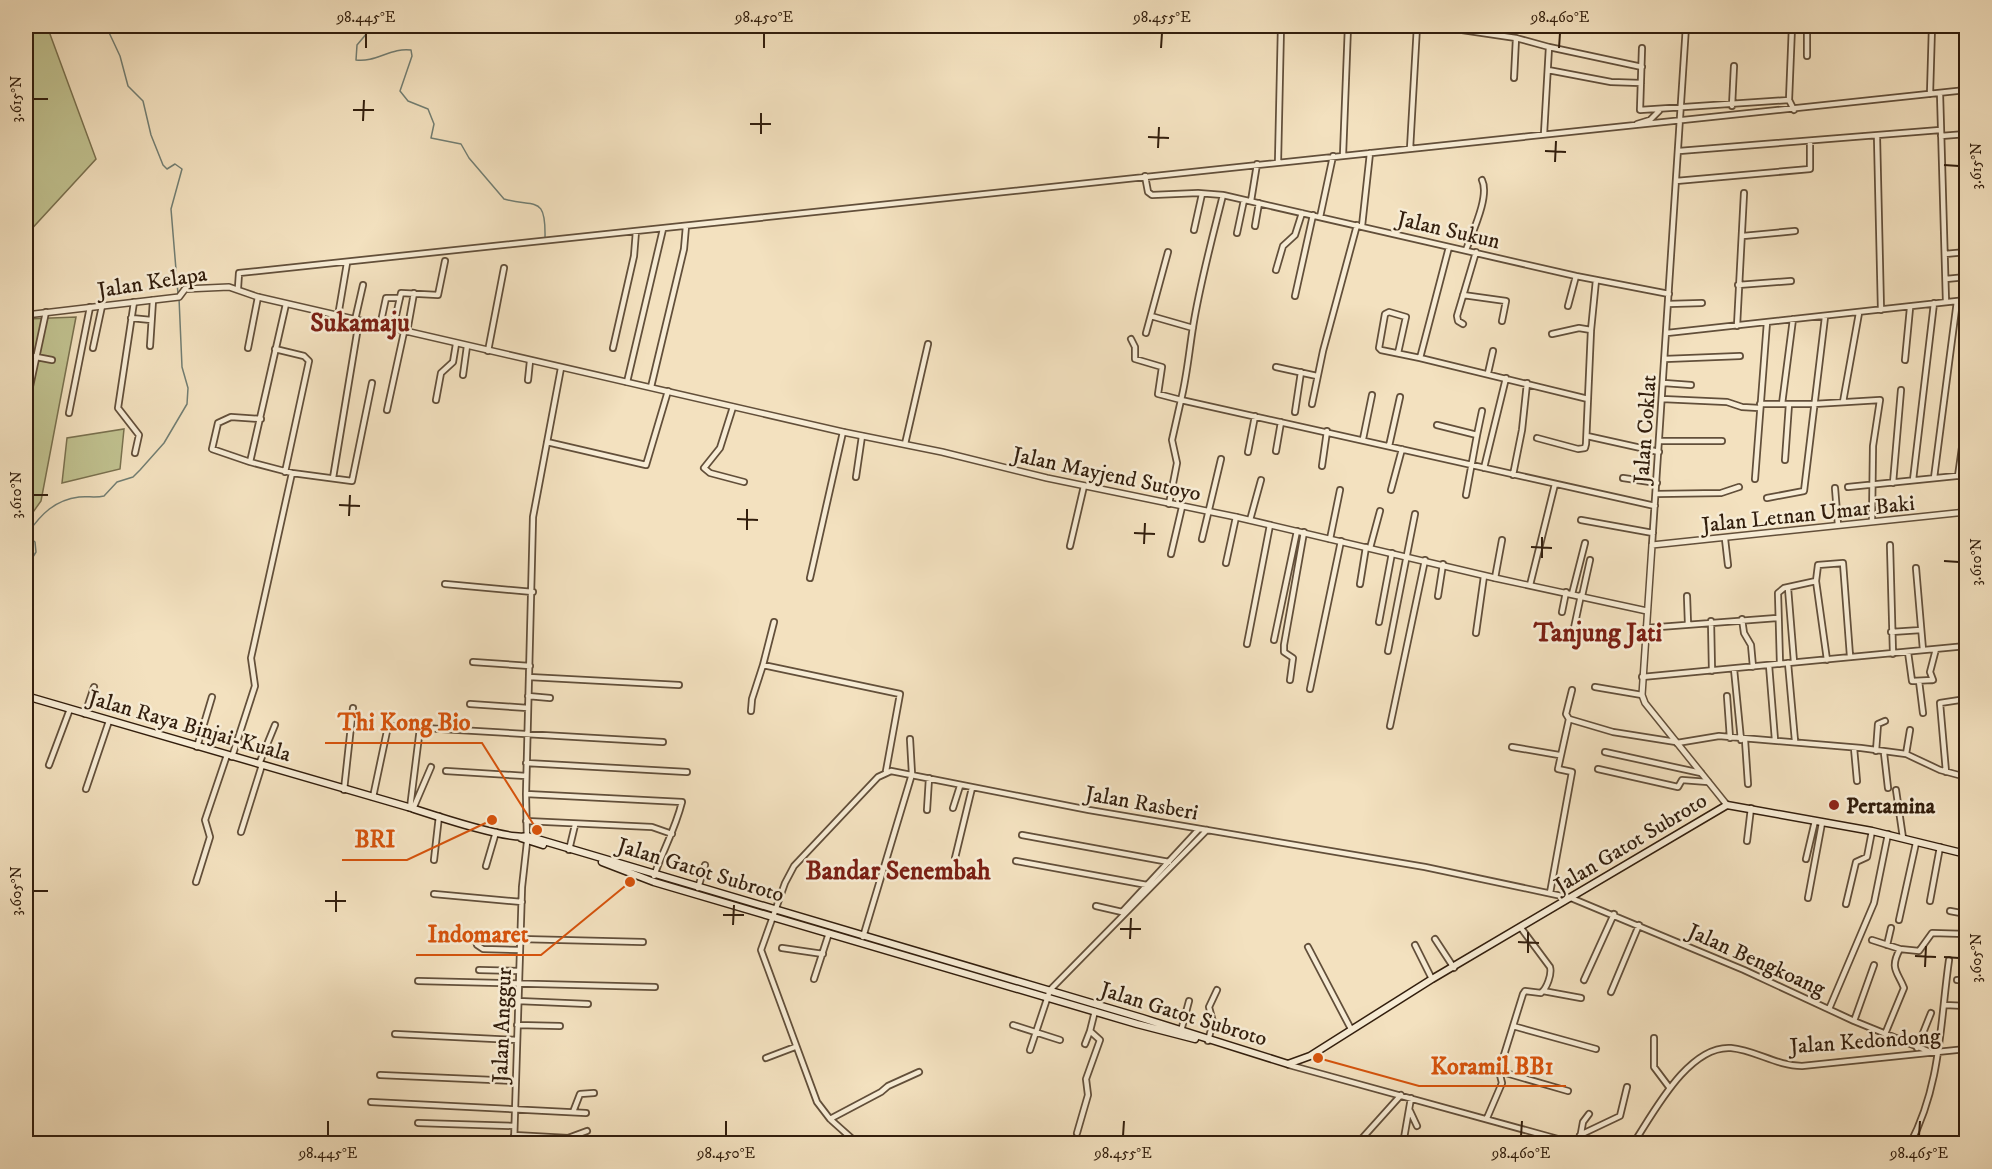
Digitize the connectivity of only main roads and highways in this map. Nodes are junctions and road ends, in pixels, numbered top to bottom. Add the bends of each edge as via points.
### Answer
1 (26, 696) edge
2 (344, 790) joint
3 (525, 839) junction
4 (1966, 854) edge
5 (604, 860) junction
6 (653, 878) junction
7 (775, 914) junction
8 (1048, 993) junction
9 (1207, 1040) junction

1 - 2 main road, Jalan Raya Binjai-Kuala
2 - 3 main road, Jalan Gatot Subroto
3 - 5 main road
3 - 5 main road, Jalan Gatot Subroto
4 - 9 main road, Jalan Gatot Subroto via 1888,834 1728,805 1432,979 1310,1056 1288,1064
5 - 6 main road, Jalan Gatot Subroto
6 - 7 main road
6 - 7 main road, Jalan Gatot Subroto via 698,888
7 - 8 main road, Jalan Gatot Subroto
7 - 8 main road
8 - 9 main road, Jalan Gatot Subroto
8 - 9 main road via 1095,1011

